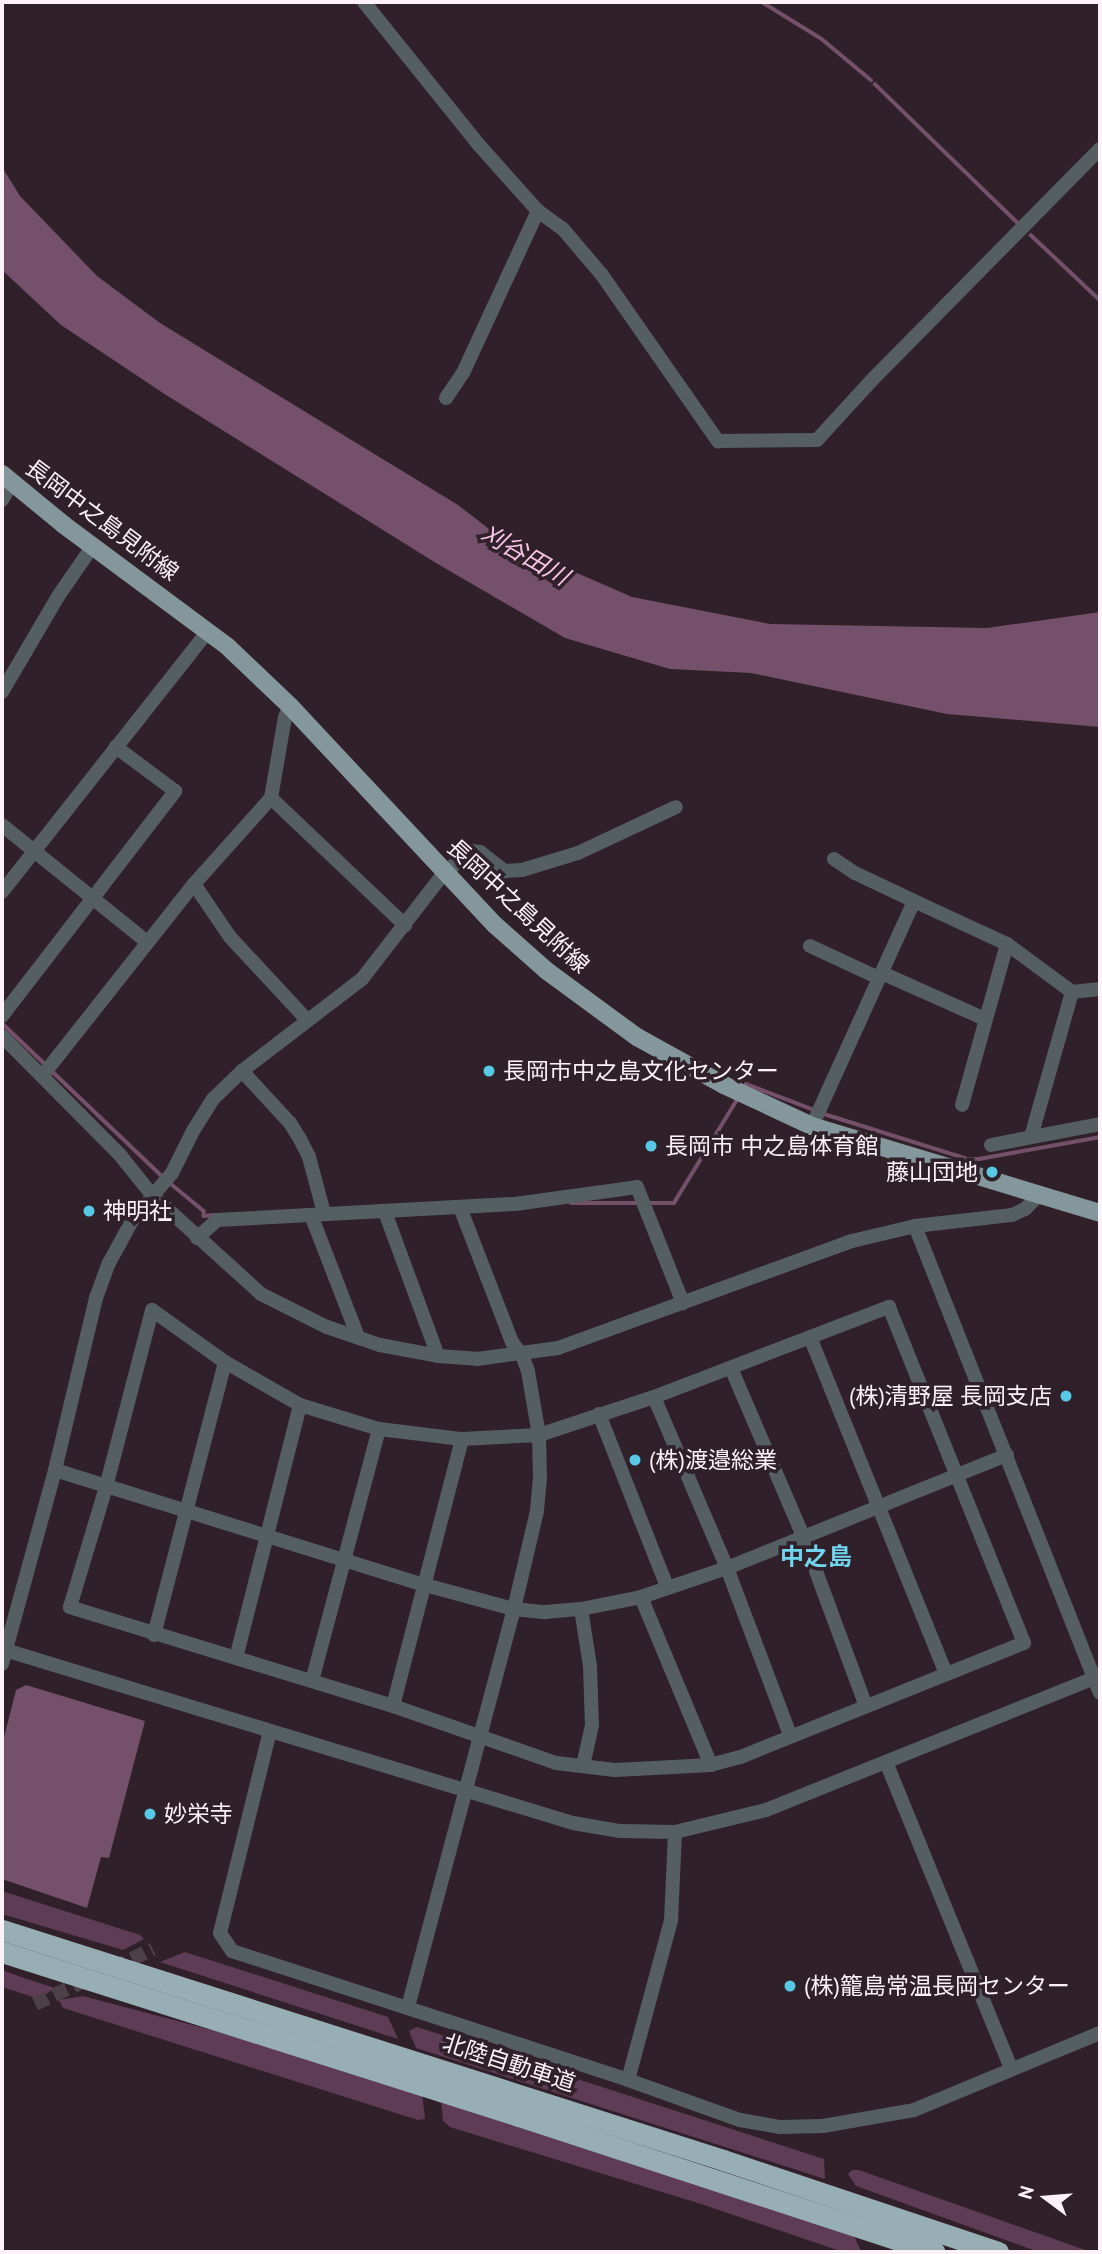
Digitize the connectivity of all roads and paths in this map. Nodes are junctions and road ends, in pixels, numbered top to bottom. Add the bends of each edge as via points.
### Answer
1 (364, 2) edge
2 (1100, 149) edge
3 (538, 211) junction
4 (446, 398) dead end
5 (7, 479) edge
6 (2, 500) edge
7 (92, 547) junction
8 (208, 631) junction
9 (2, 692) edge
10 (290, 706) junction
11 (116, 747) junction
12 (271, 798) junction
13 (676, 807) dead end
14 (2, 825) edge
15 (34, 852) junction
16 (834, 859) dead end
17 (444, 873) junction
18 (194, 884) junction
19 (2, 892) edge
20 (93, 900) junction
21 (914, 901) junction
22 (405, 925) junction
23 (146, 942) junction
24 (1007, 944) junction
25 (810, 946) dead end
26 (880, 975) junction
27 (1100, 989) edge
28 (1072, 992) junction
29 (2, 1016) edge
30 (985, 1019) junction
31 (307, 1020) junction
32 (2, 1036) edge
33 (242, 1071) junction
34 (43, 1075) junction
35 (962, 1105) dead end
36 (1100, 1124) edge
37 (812, 1126) junction
38 (1031, 1137) junction
39 (991, 1145) dead end
40 (1039, 1195) junction
41 (153, 1196) junction
42 (460, 1207) junction
43 (385, 1212) junction
44 (1100, 1213) edge
45 (317, 1214) junction
46 (915, 1226) junction
47 (197, 1238) junction
48 (683, 1303) junction
49 (810, 1337) junction
50 (358, 1338) junction
51 (522, 1355) junction
52 (438, 1356) junction
53 (225, 1363) junction
54 (731, 1368) junction
55 (654, 1397) junction
56 (300, 1405) junction
57 (599, 1414) junction
58 (379, 1429) junction
59 (540, 1435) junction
60 (462, 1439) junction
61 (1007, 1455) junction
62 (55, 1470) junction
63 (957, 1475) junction
64 (106, 1487) junction
65 (880, 1507) junction
66 (186, 1512) junction
67 (266, 1536) junction
68 (803, 1536) junction
69 (346, 1560) junction
70 (727, 1568) junction
71 (425, 1585) junction
72 (667, 1587) junction
73 (641, 1597) junction
74 (514, 1609) junction
75 (581, 1609) junction
76 (154, 1635) junction
77 (4, 1657) edge
78 (236, 1658) junction
79 (946, 1674) junction
80 (1097, 1677) edge
81 (312, 1681) junction
82 (1100, 1693) edge
83 (393, 1706) junction
84 (866, 1706) junction
85 (270, 1731) junction
86 (480, 1735) junction
87 (790, 1735) junction
88 (886, 1762) junction
89 (712, 1765) junction
90 (583, 1766) junction
91 (466, 1791) junction
92 (675, 1832) junction
93 (2, 1930) edge
94 (2, 1952) edge
95 (408, 2007) junction
96 (1100, 2033) edge
97 (1011, 2068) junction
98 (628, 2080) junction
99 (934, 2252) edge
100 (998, 2252) edge

1 - 3 street
2 - 3 street via 817,440 718,441 602,275 563,229
3 - 4 street via 463,373
5 - 6 street
5 - 7 main road, 長岡中之島見附線
7 - 8 main road, 長岡中之島見附線
7 - 9 street
8 - 10 main road, 長岡中之島見附線
8 - 11 street
10 - 12 street
10 - 17 main road, 長岡中之島見附線
11 - 15 street
11 - 20 street via 175,790
12 - 18 street
12 - 22 street
13 - 17 street via 549,863 513,872 476,850
14 - 15 street
15 - 19 street
15 - 20 street
16 - 21 street
17 - 22 street
17 - 37 main road, 長岡中之島見附線 via 524,952 637,1037
18 - 23 street
18 - 31 street via 230,937
20 - 23 street
20 - 29 street
21 - 24 street
21 - 26 street
22 - 31 street via 362,979
23 - 34 street
24 - 28 street
24 - 30 street
25 - 26 street
26 - 30 street
26 - 37 street
27 - 28 street
28 - 38 street
30 - 35 street
31 - 33 street
32 - 34 street
33 - 41 street via 202,1114 172,1174
33 - 45 street via 300,1139 309,1157
34 - 41 street
36 - 38 street
37 - 40 main road, 長岡中之島見附線
38 - 39 street
40 - 44 main road, 長岡中之島見附線
40 - 46 street via 1012,1214
41 - 47 street
41 - 62 street via 120,1241 96,1298
42 - 43 street
42 - 48 street via 637,1187
42 - 51 street via 512,1342
43 - 45 street
43 - 52 street
45 - 47 street via 217,1220
45 - 50 street
46 - 48 street via 852,1241
46 - 61 street
47 - 50 street via 261,1294
48 - 51 street via 569,1345
49 - 54 street
49 - 63 street via 889,1307
49 - 65 street
50 - 52 street
51 - 52 street
51 - 59 street
53 - 56 street
53 - 64 street via 152,1310
53 - 66 street
54 - 55 street
54 - 68 street
55 - 57 street
55 - 70 street
56 - 58 street
56 - 67 street
57 - 59 street
57 - 72 street
58 - 60 street
58 - 69 street
59 - 60 street
59 - 74 street via 537,1511
60 - 71 street
61 - 63 street
61 - 80 street
62 - 64 street
62 - 77 street
63 - 65 street
63 - 79 street via 1024,1643
64 - 66 street
64 - 76 street via 70,1607
65 - 68 street
65 - 79 street
66 - 67 street
66 - 76 street
67 - 69 street
67 - 78 street
68 - 70 street
68 - 84 street
69 - 71 street
69 - 81 street
70 - 72 street
70 - 87 street
71 - 74 street
71 - 83 street
72 - 73 street
73 - 75 street
73 - 89 street
74 - 75 street
74 - 86 street
75 - 90 street via 592,1725
76 - 78 street
77 - 85 street
78 - 81 street
79 - 84 street
80 - 82 street
80 - 88 street
81 - 83 street
83 - 86 street
84 - 87 street
85 - 91 street
85 - 95 street via 220,1933 232,1951
86 - 90 street via 556,1763
86 - 91 street
87 - 89 street
88 - 92 street via 766,1810
88 - 97 street
89 - 90 street via 615,1770
91 - 92 street via 573,1823 620,1831
91 - 95 street
92 - 98 street via 671,1921
93 - 100 highway, 北陸自動車道
94 - 99 highway, 北陸自動車道
95 - 98 street
96 - 97 street
97 - 98 street via 914,2109 824,2126 780,2127 740,2120

